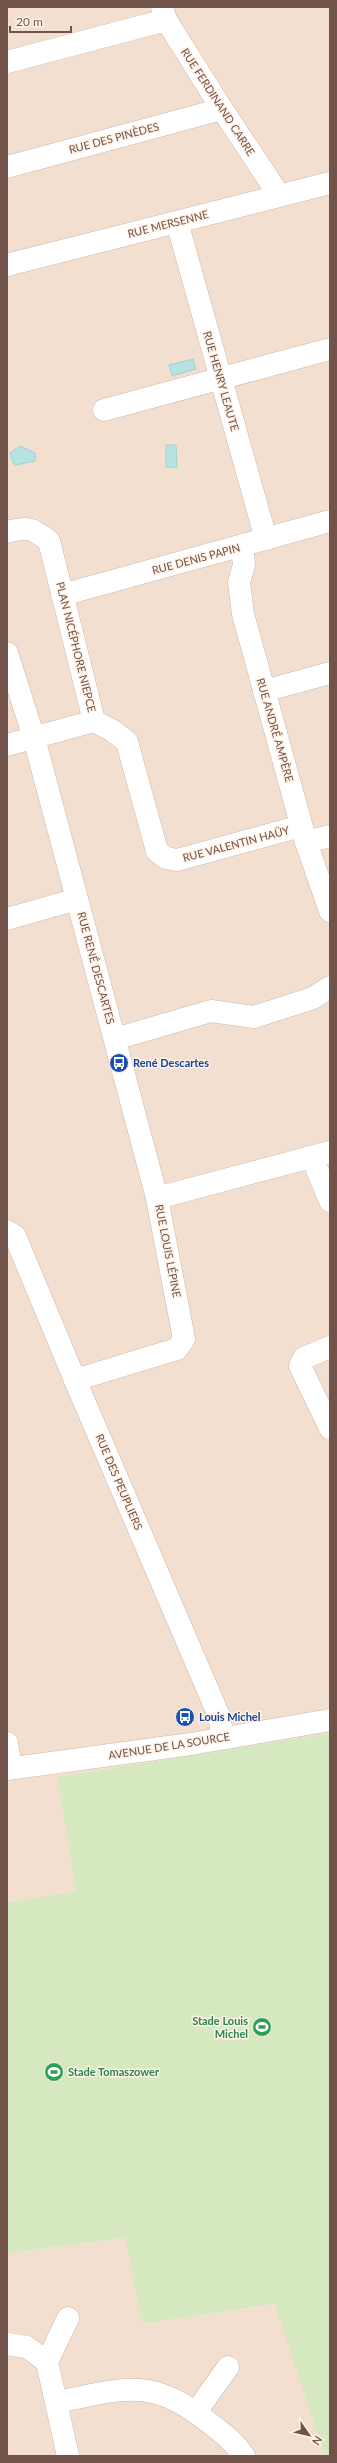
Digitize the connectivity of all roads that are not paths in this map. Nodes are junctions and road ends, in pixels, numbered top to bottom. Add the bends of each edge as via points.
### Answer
1 (164, 14) edge
2 (7, 62) edge
3 (222, 109) junction
4 (7, 167) edge
5 (330, 183) edge
6 (280, 195) junction
7 (177, 222) junction
8 (7, 265) edge
9 (330, 349) edge
10 (220, 378) junction
11 (104, 410) dead end
12 (330, 521) edge
13 (7, 532) edge
14 (266, 539) junction
15 (242, 546) junction
16 (62, 595) junction
17 (7, 653) edge
18 (330, 673) edge
19 (264, 691) junction
20 (94, 721) junction
21 (34, 738) junction
22 (7, 745) edge
23 (303, 834) junction
24 (330, 836) edge
25 (77, 900) junction
26 (330, 911) edge
27 (7, 919) edge
28 (330, 987) edge
29 (115, 1038) junction
30 (321, 1154) edge
31 (158, 1198) junction
32 (330, 1200) edge
33 (7, 1231) edge
34 (330, 1347) edge
35 (75, 1380) junction
36 (330, 1428) edge
37 (330, 1720) edge
38 (223, 1738) junction
39 (7, 1743) edge
40 (9, 1768) edge
41 (68, 2318) dead end
42 (7, 2344) edge
43 (47, 2362) junction
44 (228, 2367) dead end
45 (56, 2402) junction
46 (196, 2412) junction
47 (68, 2456) edge
48 (244, 2456) edge

1 - 2 street
1 - 3 street, RUE FERDINAND CARRE
3 - 4 street, RUE DES PINÈDES
3 - 6 street, RUE FERDINAND CARRE
5 - 6 street, RUE MERSENNE
6 - 7 street, RUE MERSENNE
7 - 8 street, RUE MERSENNE
7 - 10 street, RUE HENRY LEAUTE
9 - 10 street
10 - 11 street
10 - 14 street, RUE HENRY LEAUTE
12 - 14 street, RUE DENIS PAPIN
13 - 16 street, PLAN NICÉPHORE NIEPCE via 24,527 37,531 49,541
14 - 15 street, RUE DENIS PAPIN
15 - 16 street, RUE DENIS PAPIN
15 - 19 street, RUE ANDRÉ AMPÈRE via 244,565 239,582 240,597
16 - 20 street, PLAN NICÉPHORE NIEPCE
17 - 21 street
18 - 19 street
19 - 23 street, RUE ANDRÉ AMPÈRE
20 - 21 street, PLAN NICÉPHORE NIEPCE
20 - 23 street, RUE VALENTIN HAÜY via 127,742 157,852 166,858 176,860
21 - 22 street, PLAN NICÉPHORE NIEPCE
21 - 25 street, RUE RENÉ DESCARTES
23 - 24 street, RUE VALENTIN HAÜY
23 - 26 street, RUE ANDRÉ AMPÈRE
25 - 27 street
25 - 29 street, RUE RENÉ DESCARTES
28 - 29 street via 313,998 254,1017 211,1011
29 - 31 street, RUE RENÉ DESCARTES
30 - 31 street, RUE LOUIS LÉPINE
30 - 32 street
31 - 35 street, RUE LOUIS LÉPINE via 184,1339 177,1349
33 - 35 street, RUE DES PEUPLIERS via 15,1236
34 - 36 street via 304,1358 300,1366
35 - 38 street, RUE DES PEUPLIERS via 219,1716
37 - 38 street, AVENUE DE LA SOURCE
38 - 40 street, AVENUE DE LA SOURCE
39 - 40 street
41 - 43 street
42 - 43 street via 27,2347
43 - 45 street
44 - 46 street
45 - 46 street via 124,2390 146,2389 168,2395
45 - 47 street
46 - 48 street via 236,2443

